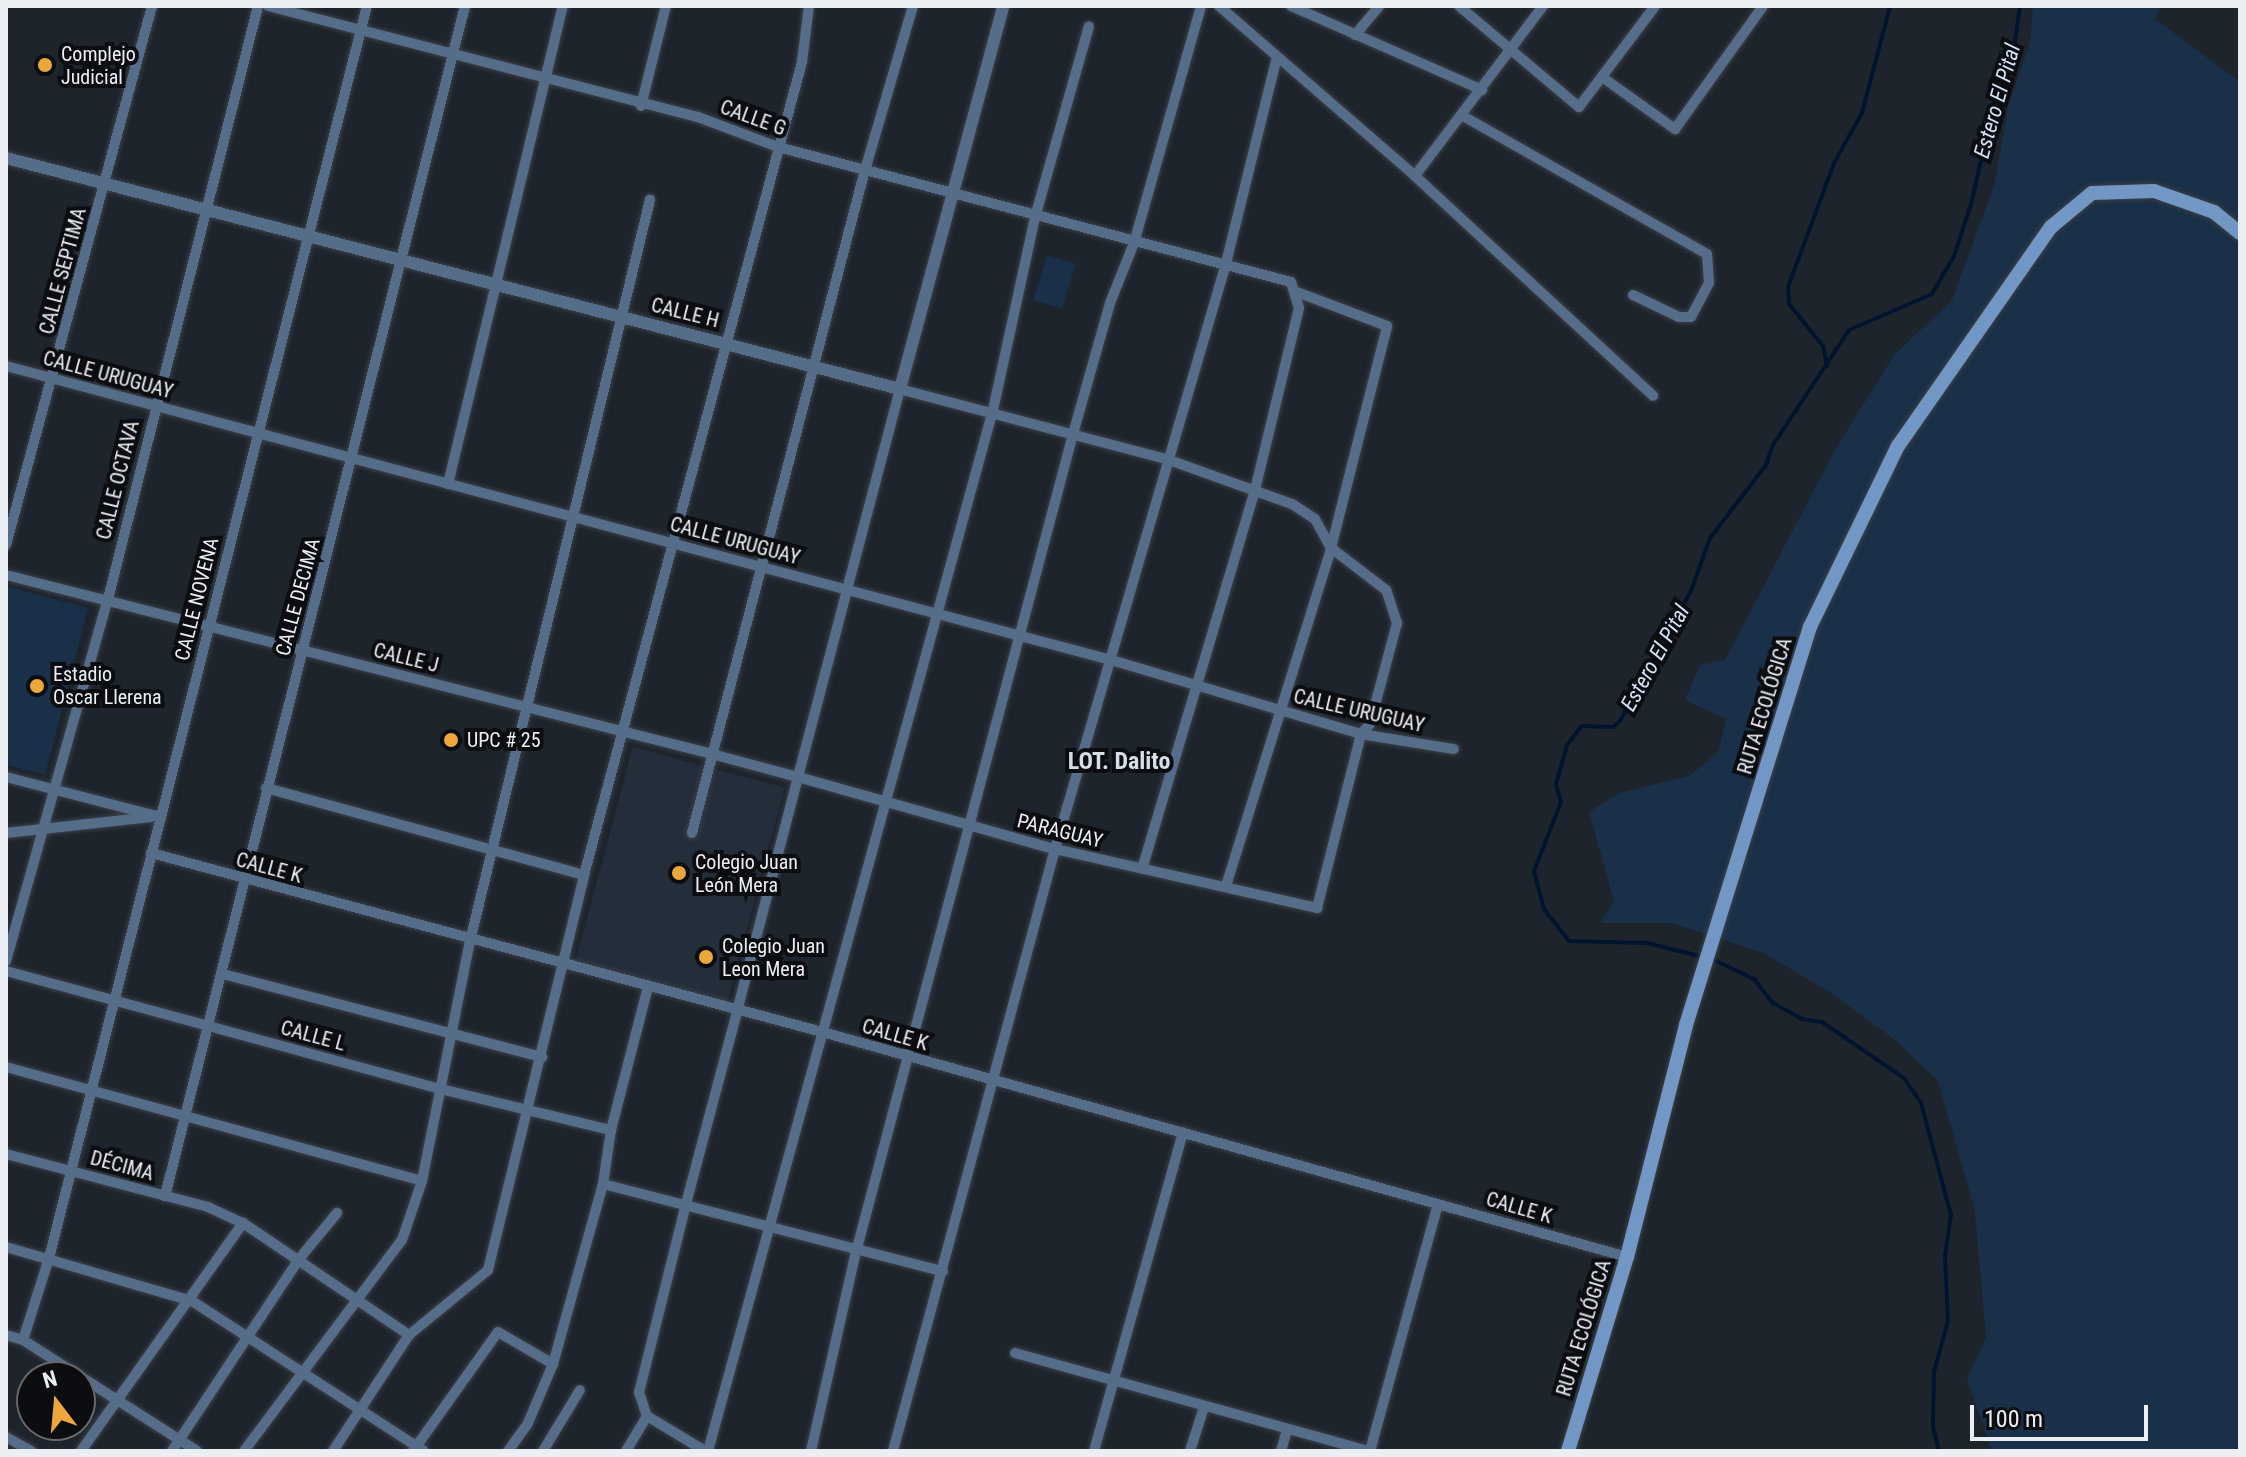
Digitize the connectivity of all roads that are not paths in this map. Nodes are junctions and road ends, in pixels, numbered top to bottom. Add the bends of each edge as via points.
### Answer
1 (152, 6) edge
2 (258, 6) edge
3 (268, 6) edge
4 (367, 6) edge
5 (465, 6) edge
6 (563, 6) edge
7 (666, 6) edge
8 (809, 6) edge
9 (913, 6) edge
10 (1003, 6) edge
11 (1201, 6) edge
12 (1219, 6) edge
13 (1379, 6) edge
14 (1459, 6) edge
15 (1543, 6) edge
16 (1655, 6) edge
17 (1763, 6) edge
18 (1297, 7) edge
19 (1089, 26) dead end
20 (360, 32) junction
21 (1355, 35) junction
22 (1512, 52) junction
23 (451, 55) junction
24 (1277, 57) junction
25 (1602, 77) junction
26 (545, 81) junction
27 (1482, 90) junction
28 (641, 106) junction
29 (1463, 116) junction
30 (778, 147) junction
31 (6, 158) edge
32 (865, 170) junction
33 (1415, 176) junction
34 (105, 184) junction
35 (953, 192) junction
36 (650, 200) dead end
37 (207, 210) junction
38 (1035, 217) junction
39 (2240, 233) edge
40 (308, 236) junction
41 (1134, 243) junction
42 (402, 260) junction
43 (1225, 267) junction
44 (496, 285) junction
45 (1297, 292) junction
46 (1633, 295) dead end
47 (621, 317) junction
48 (726, 344) junction
49 (6, 366) edge
50 (816, 367) junction
51 (52, 378) junction
52 (900, 389) junction
53 (1653, 396) dead end
54 (155, 406) junction
55 (993, 410) junction
56 (258, 433) junction
57 (1073, 434) junction
58 (353, 458) junction
59 (1166, 459) junction
60 (448, 484) junction
61 (1255, 490) junction
62 (572, 516) junction
63 (675, 544) junction
64 (6, 545) edge
65 (1331, 548) junction
66 (763, 567) junction
67 (6, 575) edge
68 (847, 590) junction
69 (108, 599) junction
70 (938, 614) junction
71 (210, 625) junction
72 (1019, 636) junction
73 (303, 651) junction
74 (1111, 660) junction
75 (1199, 686) junction
76 (526, 707) junction
77 (1277, 710) junction
78 (625, 733) junction
79 (1361, 734) junction
80 (1454, 749) dead end
81 (712, 754) junction
82 (6, 777) edge
83 (798, 777) junction
84 (266, 788) junction
85 (53, 789) junction
86 (885, 803) junction
87 (161, 817) junction
88 (969, 826) junction
89 (42, 828) junction
90 (6, 833) edge
91 (692, 833) dead end
92 (494, 848) junction
93 (1055, 849) junction
94 (151, 853) junction
95 (1142, 868) junction
96 (584, 875) junction
97 (246, 880) junction
98 (1226, 886) junction
99 (1317, 908) joint
100 (470, 941) junction
101 (6, 961) edge
102 (564, 967) junction
103 (6, 971) edge
104 (223, 974) junction
105 (648, 987) junction
106 (114, 1000) junction
107 (737, 1012) junction
108 (210, 1026) junction
109 (826, 1033) junction
110 (452, 1035) junction
111 (542, 1057) junction
112 (907, 1059) junction
113 (6, 1067) edge
114 (996, 1081) junction
115 (441, 1089) junction
116 (91, 1090) junction
117 (529, 1108) junction
118 (188, 1117) junction
119 (611, 1130) junction
120 (1183, 1132) junction
121 (6, 1154) edge
122 (70, 1171) junction
123 (422, 1181) junction
124 (603, 1184) junction
125 (165, 1196) junction
126 (1438, 1204) junction
127 (685, 1208) junction
128 (337, 1213) dead end
129 (243, 1223) junction
130 (770, 1228) junction
131 (6, 1247) edge
132 (856, 1252) junction
133 (1627, 1257) junction
134 (49, 1258) junction
135 (299, 1259) junction
136 (943, 1271) junction
137 (356, 1295) junction
138 (192, 1301) junction
139 (6, 1335) edge
140 (248, 1335) junction
141 (409, 1335) junction
142 (23, 1340) junction
143 (1015, 1353) dead end
144 (553, 1364) junction
145 (303, 1369) junction
146 (1114, 1381) junction
147 (580, 1390) dead end
148 (117, 1397) junction
149 (1204, 1407) junction
150 (361, 1410) junction
151 (647, 1416) junction
152 (1287, 1430) junction
153 (6, 1437) edge
154 (180, 1439) junction
155 (418, 1449) edge
156 (31, 1451) edge
157 (81, 1451) edge
158 (172, 1451) edge
159 (197, 1451) edge
160 (244, 1451) edge
161 (333, 1451) edge
162 (508, 1451) edge
163 (543, 1451) edge
164 (626, 1451) edge
165 (707, 1451) edge
166 (811, 1451) edge
167 (893, 1451) edge
168 (1094, 1451) edge
169 (1190, 1451) edge
170 (1281, 1451) edge
171 (1369, 1451) edge
172 (1568, 1451) edge

1 - 34 street, CALLE SEPTIMA
2 - 37 street, CALLE OCTAVA
3 - 20 street, CALLE G
4 - 20 street, CALLE NOVENA
5 - 23 street, CALLE DECIMA
6 - 26 street
7 - 28 street
8 - 30 street via 802,62
9 - 32 street
10 - 35 street
11 - 41 street
12 - 24 street
13 - 21 street
14 - 22 street
15 - 22 street
16 - 25 street
17 - 25 street via 1675,129
18 - 21 street
19 - 38 street
20 - 23 street, CALLE G
20 - 40 street, CALLE NOVENA
21 - 27 street
22 - 25 street via 1576,106
22 - 27 street
23 - 26 street, CALLE G
23 - 42 street, CALLE DECIMA
24 - 33 street
24 - 43 street
26 - 28 street, CALLE G
26 - 44 street
27 - 29 street
28 - 30 street, CALLE G via 698,117
29 - 33 street
29 - 46 street via 1707,254 1709,283 1691,317 1679,317
30 - 32 street, CALLE G
30 - 48 street
31 - 34 street, CALLE H
32 - 35 street, CALLE G
32 - 50 street
33 - 53 street
34 - 37 street, CALLE H
34 - 51 street, CALLE SEPTIMA
35 - 38 street, CALLE G
35 - 52 street
36 - 47 street
37 - 40 street, CALLE H
37 - 54 street, CALLE OCTAVA
38 - 41 street, CALLE G
38 - 55 street
39 - 133 main road, RUTA ECOLÓGICA via 2214,212 2154,191 2092,193 2051,227 1898,446 1848,539 1810,627 1686,1025
40 - 42 street, CALLE H
40 - 56 street, CALLE NOVENA
41 - 43 street, CALLE G
41 - 57 street via 1110,303
42 - 44 street, CALLE H
42 - 58 street, CALLE DECIMA
43 - 45 street, CALLE G via 1291,282
43 - 59 street
44 - 47 street, CALLE H
44 - 60 street
45 - 61 street via 1299,308
45 - 65 street, CALLE G via 1387,326
47 - 48 street, CALLE H
47 - 62 street
48 - 50 street, CALLE H
48 - 63 street
49 - 51 street, CALLE URUGUAY
50 - 52 street, CALLE H
50 - 66 street
51 - 54 street, CALLE URUGUAY
51 - 64 street, CALLE SEPTIMA
52 - 55 street, CALLE H
52 - 68 street
54 - 56 street, CALLE URUGUAY
54 - 69 street, CALLE OCTAVA
55 - 57 street, CALLE H
55 - 70 street
56 - 58 street, CALLE URUGUAY
56 - 71 street, CALLE NOVENA
57 - 59 street, CALLE H
57 - 72 street
58 - 60 street, CALLE URUGUAY
58 - 73 street, CALLE DECIMA
59 - 61 street, CALLE H
59 - 74 street
60 - 62 street, CALLE URUGUAY
61 - 65 street, CALLE H via 1315,519
61 - 75 street
62 - 63 street, CALLE URUGUAY
62 - 76 street
63 - 66 street, CALLE URUGUAY
63 - 78 street
65 - 77 street
65 - 79 street, CALLE H via 1386,590 1397,623 1370,724
66 - 68 street, CALLE URUGUAY
66 - 81 street
67 - 69 street, CALLE J
68 - 70 street, CALLE URUGUAY
68 - 83 street
69 - 71 street, CALLE J
69 - 85 street, CALLE OCTAVA
70 - 72 street, CALLE URUGUAY
70 - 86 street
71 - 73 street, CALLE J
71 - 87 street, CALLE NOVENA
72 - 74 street, CALLE URUGUAY
72 - 88 street
73 - 76 street, CALLE J
73 - 84 street, CALLE DECIMA
74 - 75 street, CALLE URUGUAY
74 - 93 street
75 - 77 street, CALLE URUGUAY
75 - 95 street
76 - 78 street, CALLE J
76 - 92 street
77 - 79 street, CALLE URUGUAY
77 - 98 street
78 - 81 street, CALLE J
78 - 96 street
79 - 80 street, CALLE URUGUAY
79 - 99 street, CALLE H
81 - 83 street, CALLE J
81 - 91 street
82 - 85 street
83 - 86 street, PARAGUAY
83 - 107 street
84 - 92 street
84 - 97 street, CALLE DECIMA
85 - 87 street
85 - 89 street, CALLE OCTAVA
86 - 88 street, PARAGUAY
86 - 109 street
87 - 89 street
87 - 94 street, CALLE NOVENA
88 - 93 street, PARAGUAY
88 - 112 street
89 - 90 street
89 - 101 street, CALLE OCTAVA
92 - 96 street
92 - 100 street
93 - 95 street, PARAGUAY
93 - 114 street
94 - 97 street, CALLE K
94 - 106 street, CALLE NOVENA
95 - 98 street, PARAGUAY
96 - 102 street
97 - 100 street, CALLE K
97 - 104 street, CALLE DECIMA
98 - 99 street, PARAGUAY
100 - 102 street, CALLE K
100 - 110 street
102 - 105 street, CALLE K
102 - 111 street
103 - 106 street, CALLE L
104 - 108 street, CALLE DECIMA
104 - 110 street
105 - 107 street, CALLE K
105 - 119 street
106 - 108 street, CALLE L
106 - 116 street, CALLE NOVENA
107 - 109 street, CALLE K
107 - 127 street
108 - 115 street, CALLE L
108 - 118 street, CALLE DECIMA
109 - 112 street, CALLE K
109 - 130 street
110 - 111 street
110 - 115 street
111 - 117 street
112 - 114 street, CALLE K
112 - 132 street
113 - 116 street
114 - 120 street, CALLE K
114 - 136 street
115 - 117 street, CALLE L
115 - 123 street
116 - 118 street
116 - 122 street, CALLE NOVENA
117 - 119 street, CALLE L
117 - 141 street via 488,1270
118 - 123 street
118 - 125 street, CALLE DECIMA
119 - 124 street
120 - 126 street, CALLE K
120 - 146 street
121 - 122 street, DÉCIMA
122 - 125 street, DÉCIMA
122 - 134 street, CALLE NOVENA
123 - 137 street via 402,1240
124 - 127 street
124 - 144 street
125 - 129 street, DÉCIMA
126 - 133 street, CALLE K
126 - 171 street
127 - 130 street
127 - 151 street via 639,1392
128 - 135 street
129 - 135 street, DÉCIMA
129 - 138 street
130 - 132 street
130 - 165 street
131 - 134 street
132 - 136 street
132 - 166 street
133 - 172 main road, RUTA ECOLÓGICA
134 - 138 street
134 - 142 street, CALLE NOVENA
135 - 137 street, DÉCIMA
135 - 140 street
136 - 167 street
137 - 141 street, DÉCIMA
137 - 145 street
138 - 140 street
138 - 148 street
139 - 142 street
140 - 145 street
140 - 154 street
141 - 150 street
142 - 148 street
143 - 146 street
144 - 155 street via 498,1332
144 - 162 street via 528,1423
145 - 150 street
145 - 160 street
146 - 149 street
146 - 168 street
147 - 163 street
148 - 154 street
148 - 157 street
149 - 152 street
149 - 169 street
150 - 155 street
150 - 161 street
151 - 164 street
151 - 165 street
152 - 170 street
152 - 171 street
153 - 156 street
154 - 158 street
154 - 159 street

